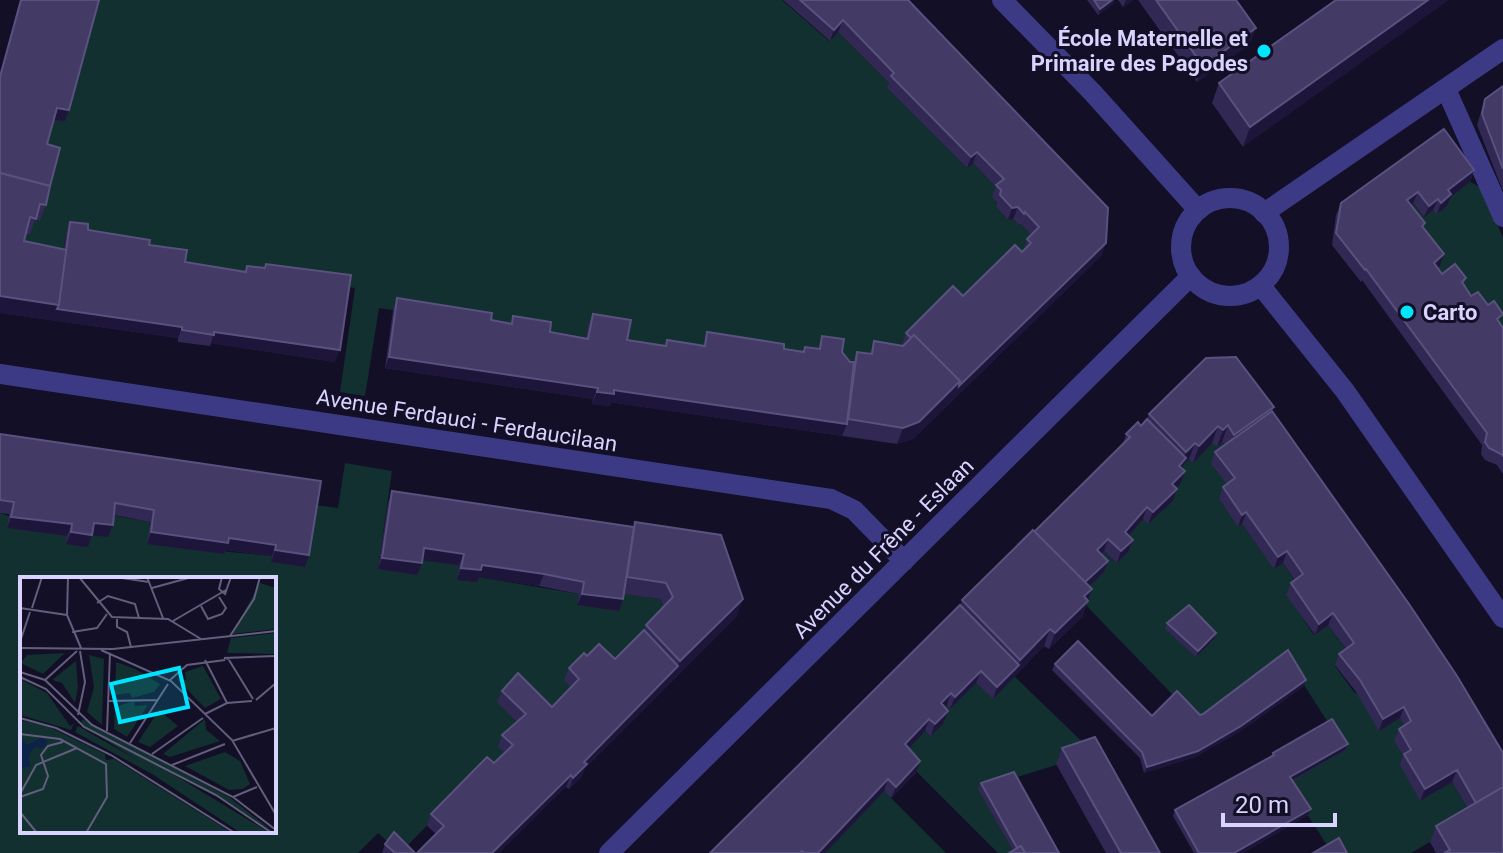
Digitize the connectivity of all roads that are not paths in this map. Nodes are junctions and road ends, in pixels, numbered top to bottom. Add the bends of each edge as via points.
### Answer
1 (1002, 0) edge
2 (1503, 49) edge
3 (1446, 89) junction
4 (1198, 210) junction
5 (1264, 213) junction
6 (1503, 217) edge
7 (1191, 276) junction
8 (1261, 286) junction
9 (0, 374) edge
10 (904, 561) junction
11 (1503, 618) edge
12 (609, 853) edge

1 - 4 street
2 - 3 street
3 - 5 street
3 - 6 street
4 - 5 street via 1232,199
4 - 7 street via 1181,242
5 - 8 street via 1274,226 1278,250
7 - 8 street via 1224,296
7 - 10 street, Avenue du Frêne - Eslaan
8 - 11 street via 1345,391
9 - 10 street, Avenue Ferdauci - Ferdaucilaan via 831,499 854,510
10 - 12 street, Avenue du Frêne - Eslaan

